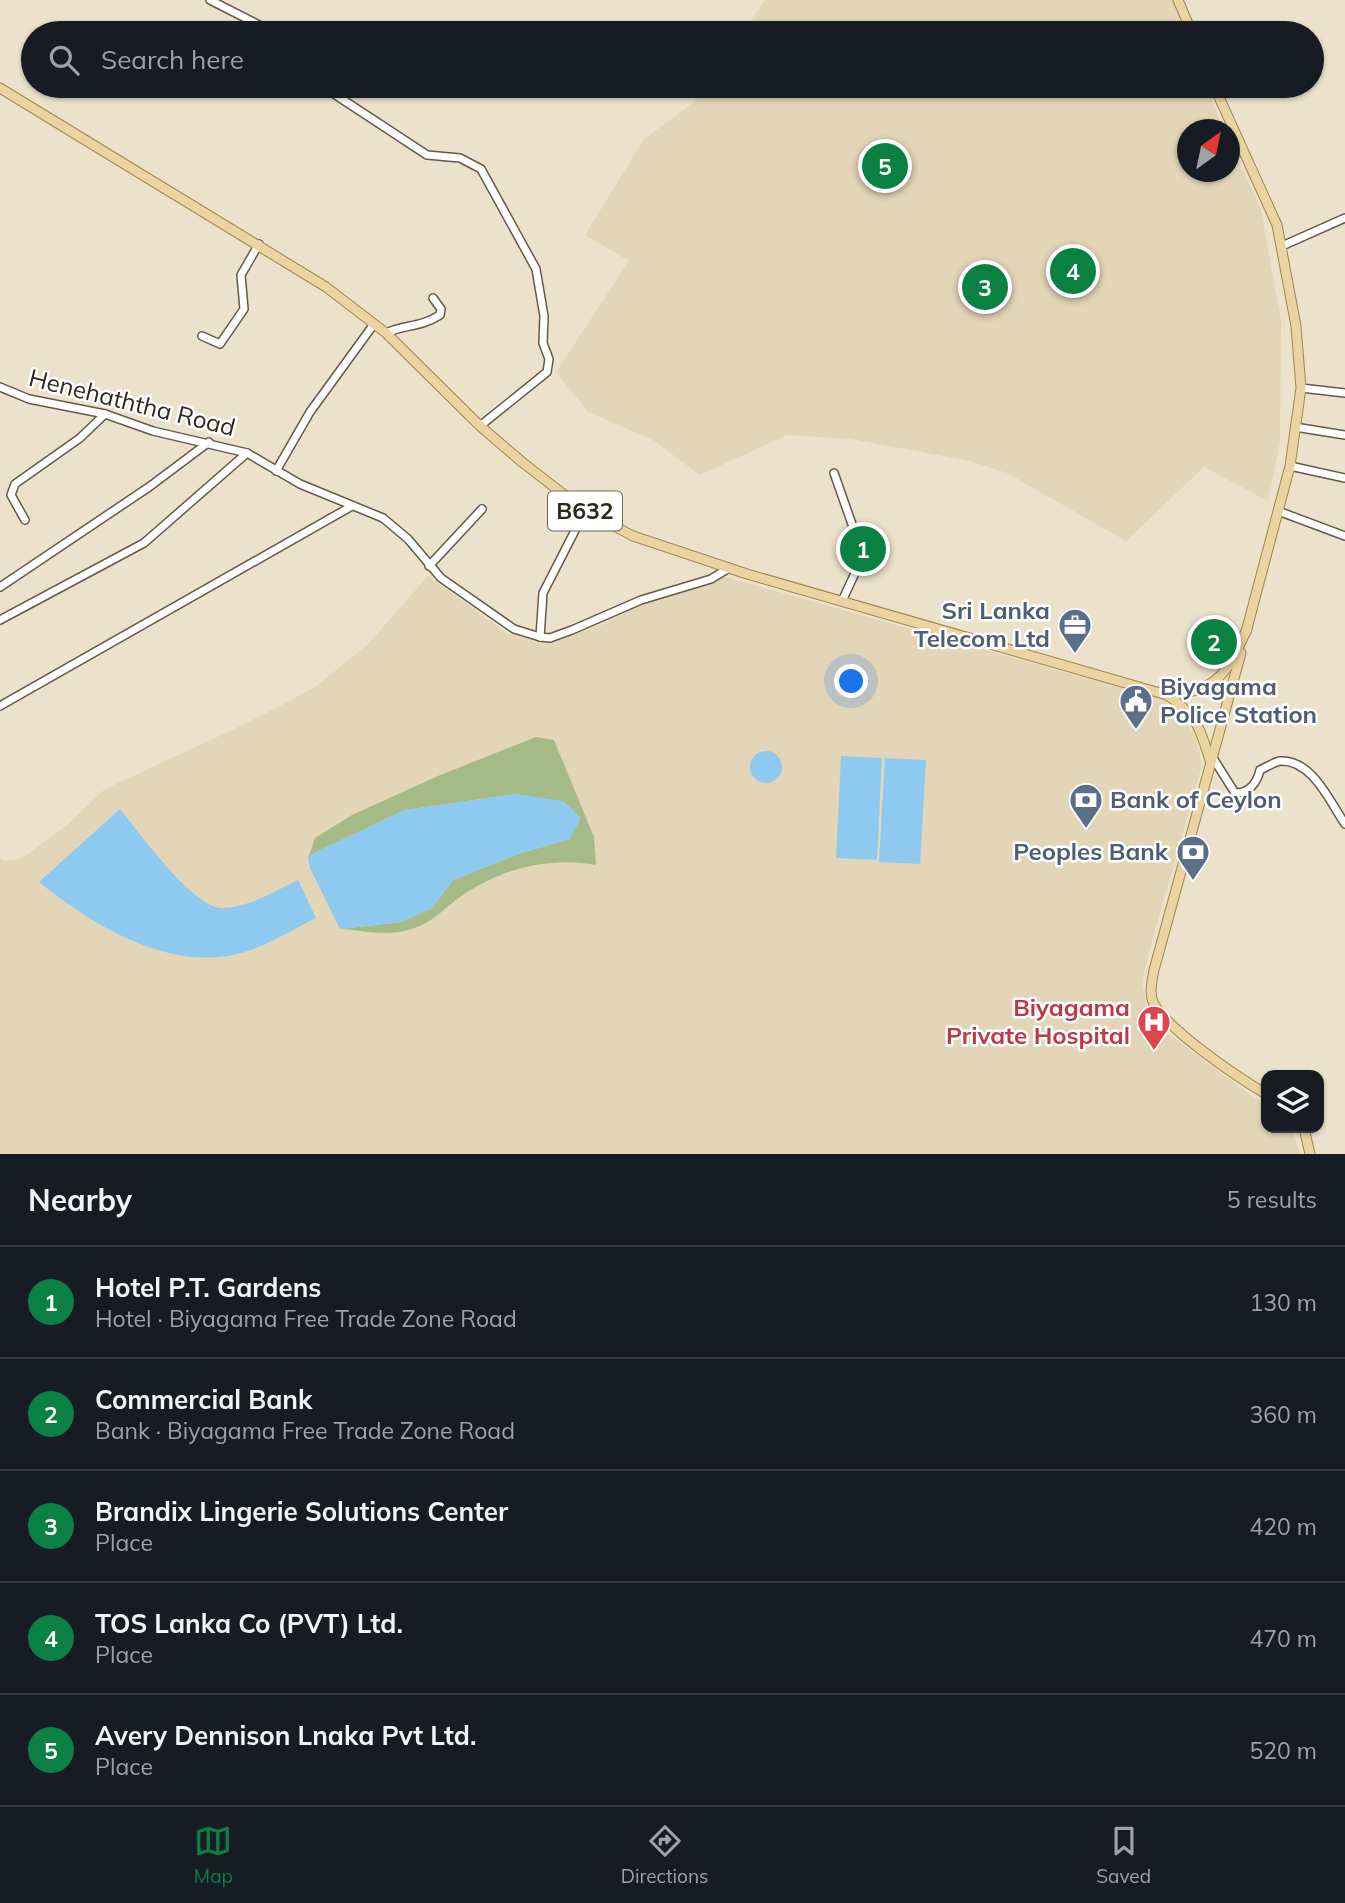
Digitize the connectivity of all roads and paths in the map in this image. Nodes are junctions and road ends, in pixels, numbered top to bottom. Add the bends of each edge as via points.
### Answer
1 (210, 0) edge
2 (1178, 0) edge
3 (251, 21) edge
4 (1187, 21) edge
5 (0, 88) edge
6 (340, 98) edge
7 (1219, 98) edge
8 (1345, 218) edge
9 (259, 244) junction
10 (1282, 246) junction
11 (433, 298) dead end
12 (374, 324) junction
13 (386, 333) junction
14 (202, 336) dead end
15 (0, 387) edge
16 (1301, 388) junction
17 (1345, 393) edge
18 (105, 414) junction
19 (480, 426) junction
20 (1294, 427) junction
21 (1345, 435) edge
22 (209, 442) junction
23 (247, 453) junction
24 (1290, 466) junction
25 (276, 471) junction
26 (834, 472) dead end
27 (1345, 478) edge
28 (352, 506) junction
29 (482, 509) dead end
30 (1278, 510) junction
31 (585, 511) junction
32 (25, 520) dead end
33 (1345, 536) edge
34 (429, 566) junction
35 (729, 568) junction
36 (0, 587) edge
37 (842, 601) junction
38 (0, 620) edge
39 (1247, 629) junction
40 (540, 637) junction
41 (1167, 695) junction
42 (0, 706) edge
43 (1212, 761) junction
44 (1345, 824) edge
45 (1261, 1091) edge
46 (1305, 1133) edge
47 (1310, 1154) edge

1 - 3 street
2 - 4 main road
5 - 9 main road, B632
6 - 19 street via 427,155 460,158 481,169 536,269 547,372
7 - 10 main road via 1277,225
8 - 10 street
9 - 12 main road, B632
9 - 14 street via 239,283 246,300 240,320 220,344
10 - 16 main road
11 - 13 street via 440,315 418,327 399,327
12 - 13 main road, B632
12 - 25 street via 310,412
13 - 19 main road, B632
15 - 18 street, Henehaththa Road via 29,399
16 - 17 street
16 - 20 main road
18 - 22 street, Henehaththa Road via 153,431
18 - 32 street via 80,438 15,484 11,495
19 - 31 main road, B632
20 - 21 street
20 - 24 main road
22 - 23 street, Henehaththa Road
22 - 36 street
23 - 25 street, Henehaththa Road
23 - 38 street via 144,543
24 - 27 street
24 - 30 main road
25 - 28 street, Henehaththa Road
26 - 37 street via 866,564 856,571
28 - 34 street, Henehaththa Road via 396,527
28 - 42 street
29 - 34 street
30 - 33 street
30 - 39 main road
31 - 35 main road, B632 via 633,536
31 - 40 street via 543,593
34 - 40 street, Henehaththa Road via 514,629
35 - 37 main road, B632
35 - 40 street via 711,579 641,600 572,631
37 - 41 main road, B632
39 - 41 main road, B632 via 1228,670 1193,693
39 - 43 main road
41 - 43 main road, B632 via 1187,709
43 - 44 street via 1235,793 1251,788 1259,770 1279,761 1299,765 1313,777
43 - 45 main road via 1151,992 1158,1009 1216,1062
46 - 47 main road

